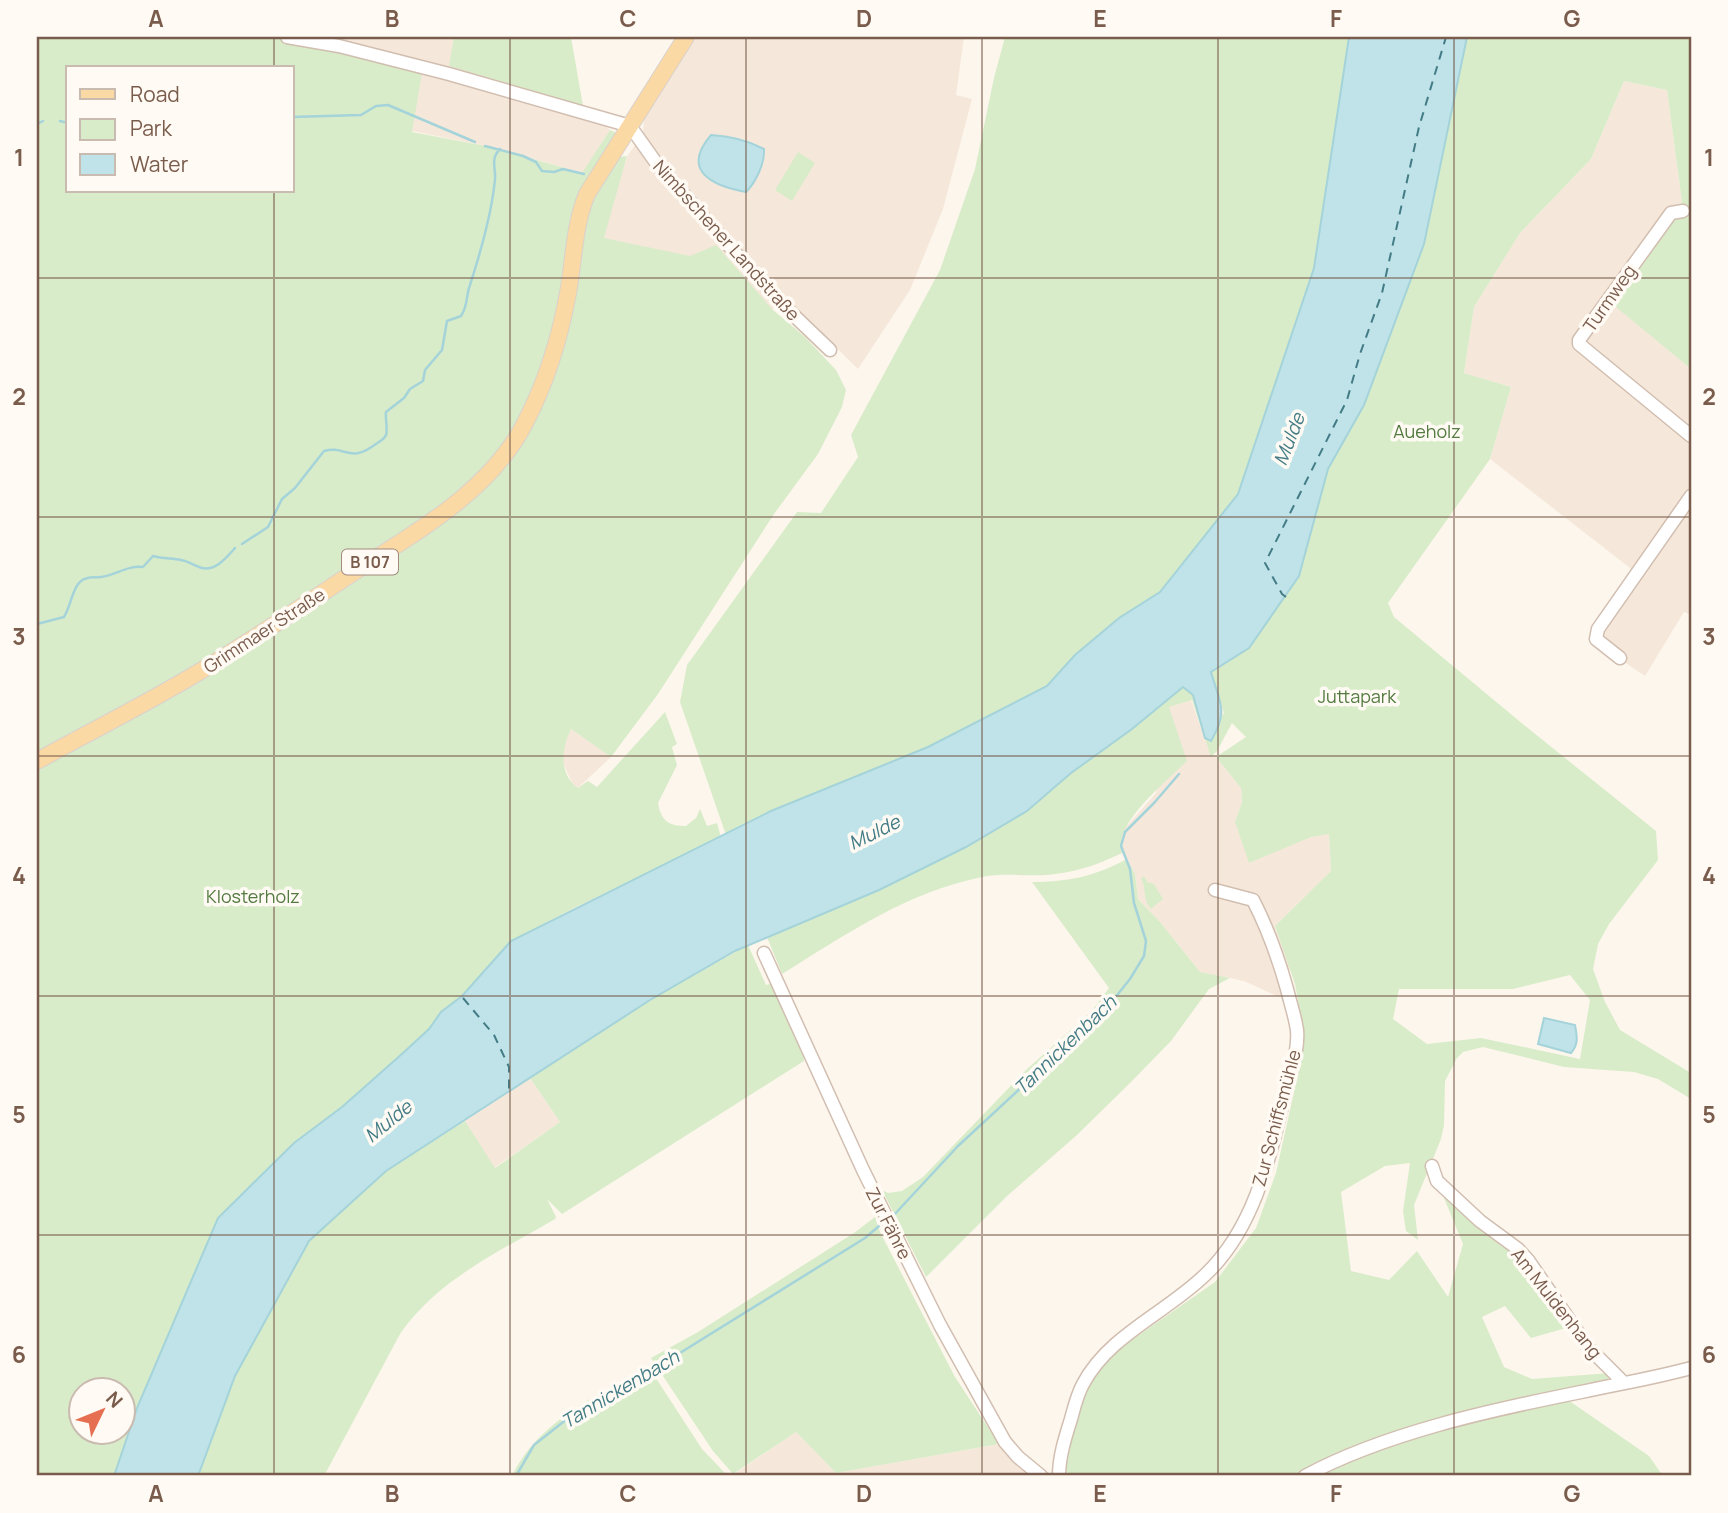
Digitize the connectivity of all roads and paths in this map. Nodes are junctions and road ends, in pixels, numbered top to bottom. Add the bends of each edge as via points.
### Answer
1 (287, 37) edge
2 (686, 37) edge
3 (340, 41) edge
4 (630, 126) junction
5 (1683, 211) dead end
6 (830, 350) dead end
7 (1691, 436) edge
8 (1691, 496) edge
9 (1620, 658) dead end
10 (37, 761) edge
11 (1215, 890) dead end
12 (764, 953) dead end
13 (1432, 1166) dead end
14 (1691, 1368) edge
15 (1624, 1383) junction
16 (1041, 1476) edge
17 (1059, 1476) edge
18 (1305, 1476) edge

1 - 3 street
2 - 4 main road, B 107
3 - 4 street
4 - 6 street, Nimbschener Landstraße via 657,164 748,268
4 - 10 main road, Grimmaer Straße / B 107 via 584,201 562,323 537,397 515,441 488,474 422,527 240,646
5 - 7 street, Turmweg via 1671,213 1579,344
8 - 9 street via 1598,629 1595,639
11 - 17 street, Zur Schiffsmühle via 1253,900 1274,943 1291,1004 1296,1046 1275,1137 1255,1199 1226,1252 1206,1275 1108,1350 1088,1376 1070,1423
12 - 16 street, Zur Fähre via 940,1325 1005,1442
13 - 15 street, Am Muldenhang via 1437,1181 1518,1248 1588,1347
14 - 15 street
15 - 18 street via 1436,1427 1339,1458

